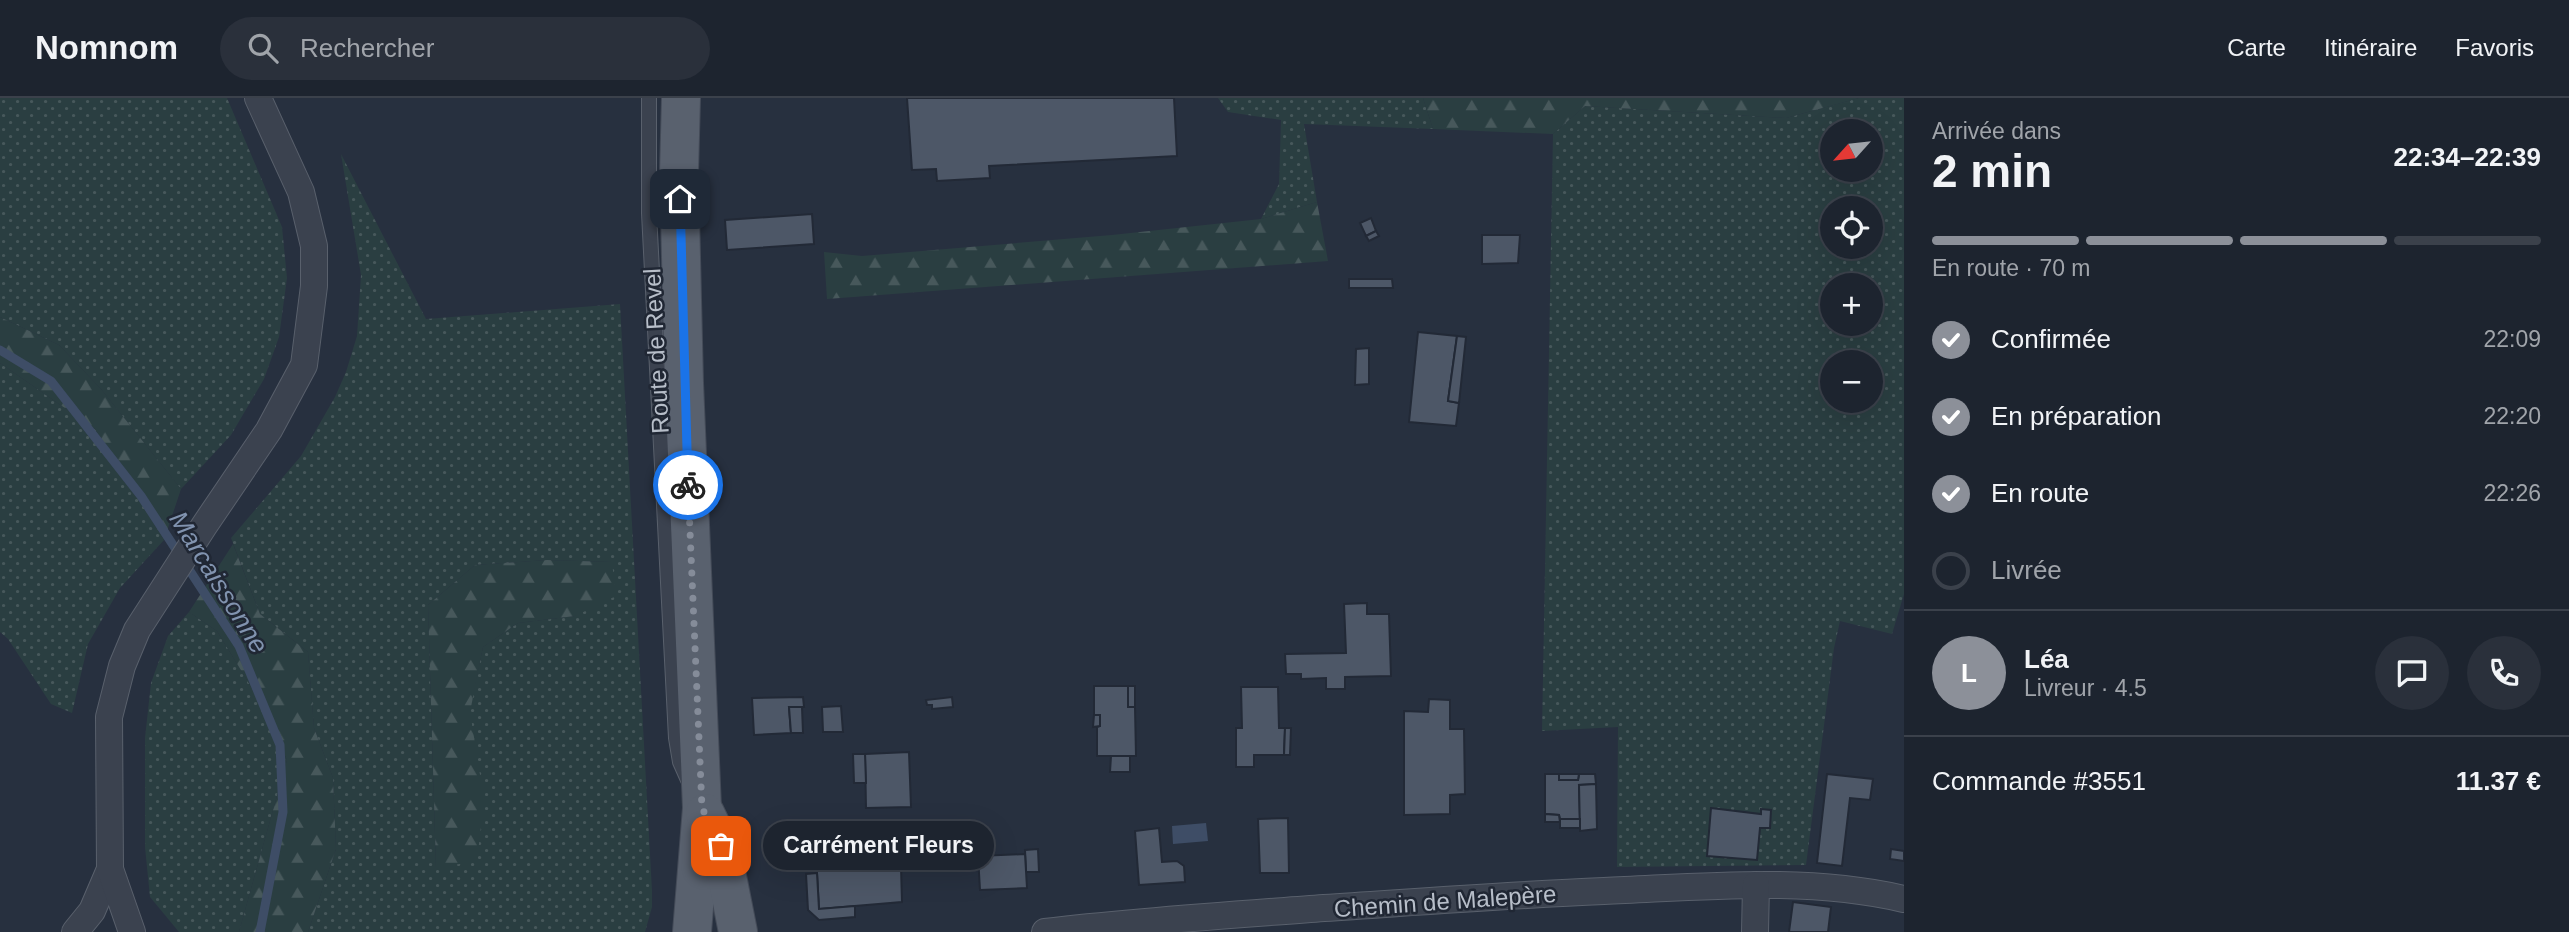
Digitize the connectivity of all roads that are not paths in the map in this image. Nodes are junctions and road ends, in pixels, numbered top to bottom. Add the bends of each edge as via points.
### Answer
1 (258, 98) edge
2 (649, 98) edge
3 (681, 98) edge
4 (702, 808) junction
5 (110, 869) junction
6 (1756, 885) junction
7 (1904, 899) edge
8 (1134, 927) edge
9 (75, 932) edge
10 (132, 932) edge
11 (692, 932) edge
12 (738, 932) edge
13 (1045, 932) edge
14 (1755, 932) edge

1 - 5 street via 301,192 314,246 304,365 270,430 173,573 122,666 109,717
2 - 4 lane, Route de Revel via 649,213 676,738 680,762
3 - 4 main road, Route de Revel via 684,383
4 - 11 main road, Route de Revel
4 - 12 main road, Route de Revel via 721,846
5 - 9 street via 92,911
5 - 10 street
6 - 7 street, Chemin de Malepère via 1874,891
6 - 8 street, Chemin de Malepère via 1518,895
6 - 14 street
8 - 13 street, Chemin de Malepère

